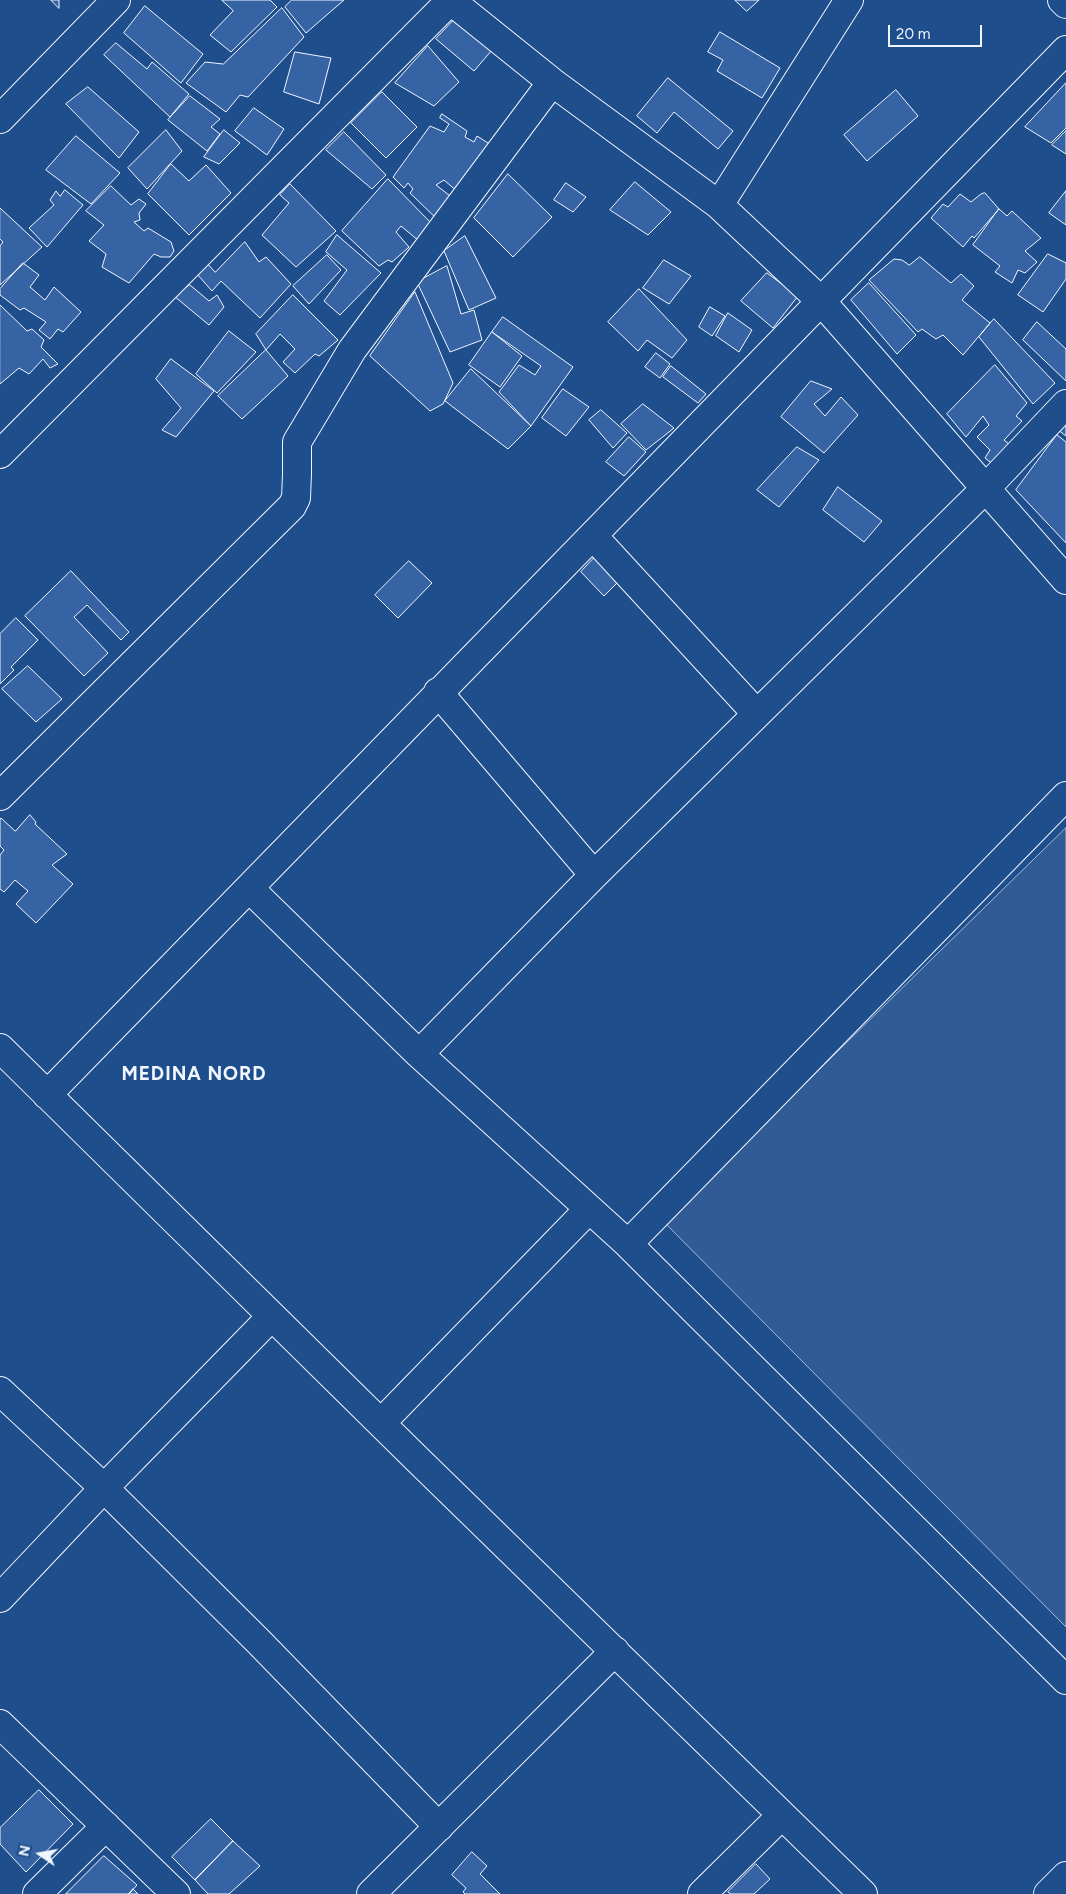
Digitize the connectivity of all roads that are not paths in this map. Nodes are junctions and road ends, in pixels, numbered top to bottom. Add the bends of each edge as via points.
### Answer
1 (116, 0) edge
2 (451, 0) edge
3 (849, 0) edge
4 (1062, 0) edge
5 (1066, 4) edge
6 (1066, 50) edge
7 (552, 82) junction
8 (0, 119) edge
9 (719, 205) junction
10 (821, 301) junction
11 (1066, 404) edge
12 (0, 454) edge
13 (986, 488) junction
14 (592, 536) junction
15 (1066, 580) edge
16 (438, 692) junction
17 (756, 713) junction
18 (0, 796) edge
19 (1066, 796) edge
20 (594, 875) junction
21 (249, 888) junction
22 (0, 1048) edge
23 (419, 1054) junction
24 (47, 1095) junction
25 (589, 1209) junction
26 (628, 1244) junction
27 (272, 1316) junction
28 (0, 1391) edge
29 (381, 1423) junction
30 (104, 1488) junction
31 (0, 1598) edge
32 (615, 1651) junction
33 (1066, 1680) edge
34 (0, 1724) edge
35 (782, 1815) junction
36 (106, 1826) junction
37 (438, 1827) junction
38 (1066, 1876) edge
39 (37, 1894) edge
40 (176, 1894) edge
41 (371, 1894) edge
42 (702, 1894) edge
43 (863, 1894) edge
44 (1048, 1894) edge

1 - 8 street
2 - 7 street
2 - 12 street
3 - 9 street
4 - 5 street
6 - 10 street
7 - 9 street
7 - 18 street via 352,350 297,442 296,490 292,506
9 - 10 street
10 - 13 street
10 - 14 street
11 - 13 street
13 - 15 street
13 - 17 street
14 - 16 street
14 - 17 street
16 - 20 street
16 - 21 street
17 - 20 street
19 - 26 street
20 - 23 street
21 - 23 street
21 - 24 street
22 - 24 street
23 - 25 street
24 - 27 street
25 - 26 street
25 - 29 street
26 - 33 street
27 - 29 street
27 - 30 street
28 - 30 street
29 - 32 street
30 - 31 street
30 - 37 street via 260,1642
32 - 35 street
32 - 37 street
34 - 36 street
35 - 42 street
35 - 43 street
36 - 39 street
36 - 40 street
37 - 41 street
38 - 44 street

